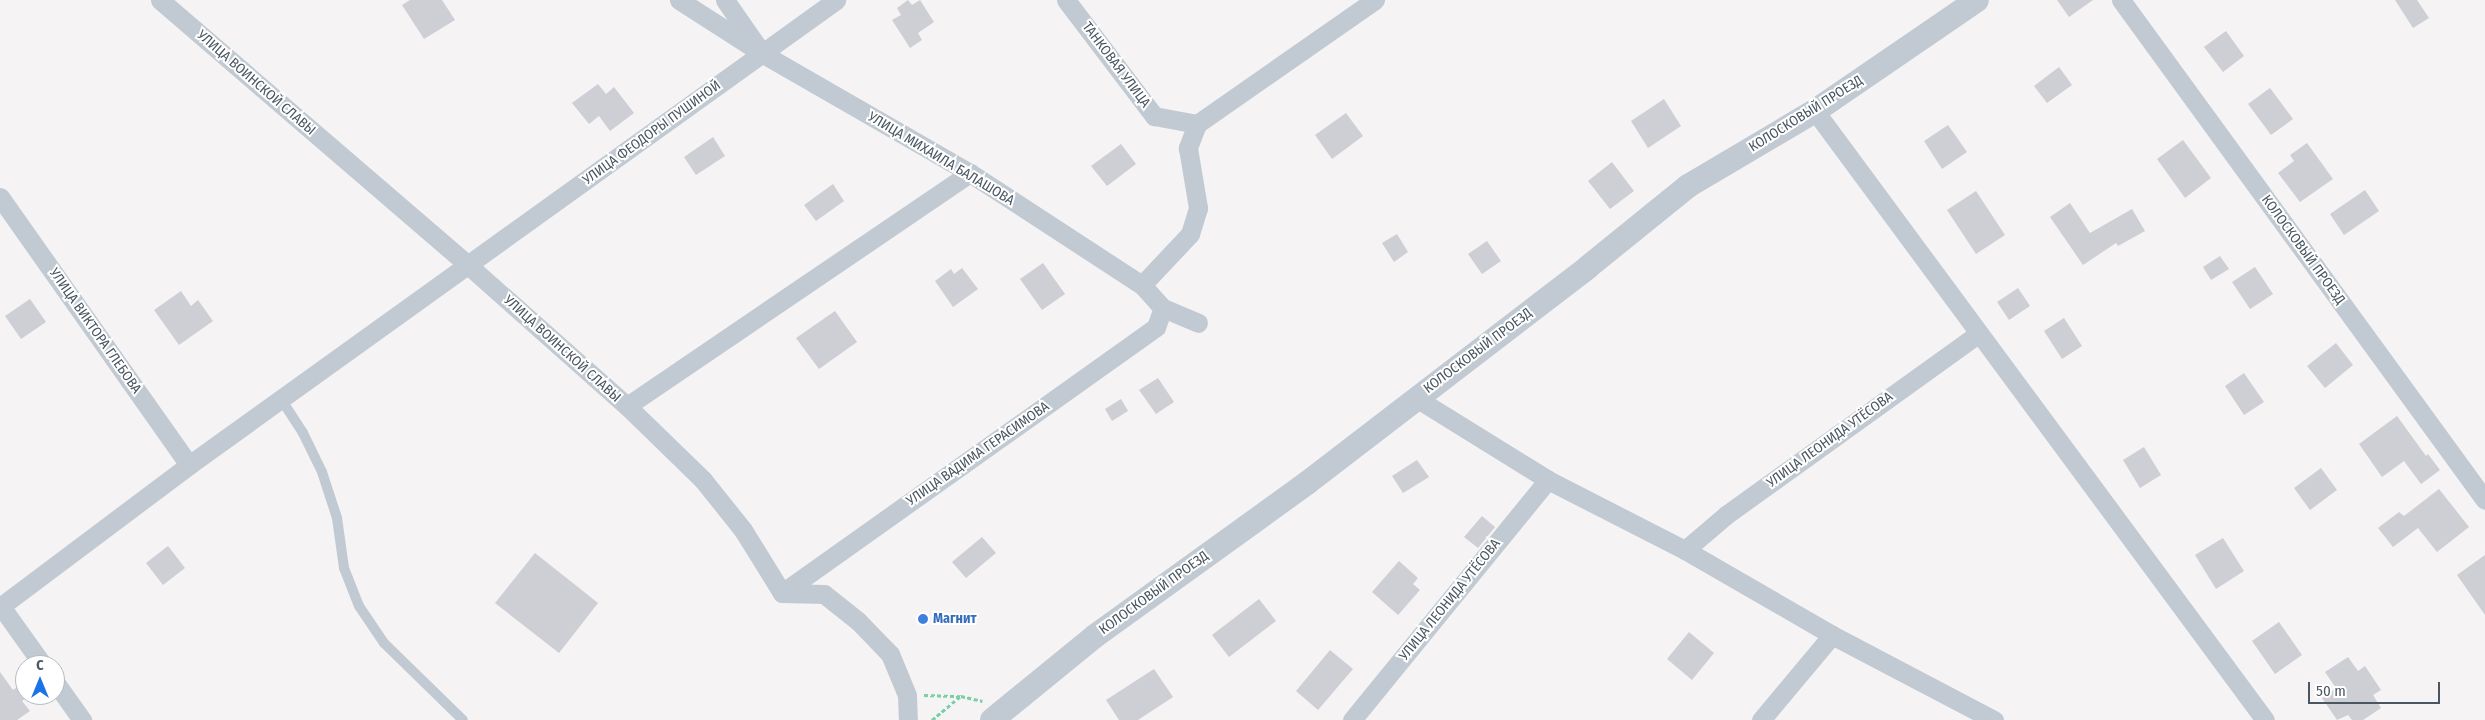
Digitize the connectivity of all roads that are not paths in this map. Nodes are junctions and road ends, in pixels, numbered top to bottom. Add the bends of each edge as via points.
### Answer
1 (160, 0) edge
2 (679, 0) edge
3 (725, 0) edge
4 (836, 0) edge
5 (1066, 0) edge
6 (1375, 0) edge
7 (1977, 0) edge
8 (2121, 0) edge
9 (763, 54) junction
10 (1815, 111) junction
11 (1197, 124) junction
12 (970, 173) junction
13 (0, 197) edge
14 (468, 265) junction
15 (1142, 285) junction
16 (1163, 308) junction
17 (1198, 323) dead end
18 (1978, 334) junction
19 (1416, 398) junction
20 (281, 399) junction
21 (627, 406) junction
22 (189, 465) junction
23 (1548, 480) junction
24 (2485, 500) edge
25 (1685, 550) junction
26 (782, 593) junction
27 (0, 606) edge
28 (1832, 635) junction
29 (36, 655) edge
30 (65, 696) edge
31 (1000, 714) edge
32 (82, 720) edge
33 (463, 720) edge
34 (908, 720) edge
35 (1352, 720) edge
36 (1761, 720) edge
37 (1994, 720) edge
38 (2265, 720) edge

1 - 14 street, УЛИЦА ВОИНСКОЙ СЛАВЫ
2 - 9 street, УЛИЦА МИХАИЛА БАЛАШОВА
3 - 9 street
4 - 9 street, УЛИЦА ФЕОДОРЫ ПУШИНОЙ
5 - 11 street, ТАНКОВАЯ УЛИЦА via 1154,116
6 - 11 street
7 - 10 street, КОЛОСКОВЫЙ ПРОЕЗД
8 - 24 street, КОЛОСКОВЫЙ ПРОЕЗД
9 - 12 street, УЛИЦА МИХАИЛА БАЛАШОВА
9 - 14 street, УЛИЦА ФЕОДОРЫ ПУШИНОЙ
10 - 18 street
10 - 19 street, КОЛОСКОВЫЙ ПРОЕЗД via 1688,186
11 - 15 street via 1188,148 1198,208 1190,234
12 - 15 street, УЛИЦА МИХАИЛА БАЛАШОВА
12 - 21 street
13 - 22 street, УЛИЦА ВИКТОРА ГЛЕБОВА
14 - 20 street, УЛИЦА ФЕОДОРЫ ПУШИНОЙ
14 - 21 street, УЛИЦА ВОИНСКОЙ СЛАВЫ
15 - 16 street, УЛИЦА МИХАИЛА БАЛАШОВА
16 - 17 street, УЛИЦА МИХАИЛА БАЛАШОВА
16 - 26 street, УЛИЦА ВАДИМА ГЕРАСИМОВА via 1156,327
18 - 25 street, УЛИЦА ЛЕОНИДА УТЁСОВА via 1726,516
18 - 38 street
19 - 23 street
19 - 31 street, КОЛОСКОВЫЙ ПРОЕЗД via 1307,483 1095,636
20 - 22 street, УЛИЦА ФЕОДОРЫ ПУШИНОЙ
20 - 33 lane via 304,434 322,472 337,518 344,568 359,606 384,643
21 - 26 street, УЛИЦА ВОИНСКОЙ СЛАВЫ via 703,480 743,530
22 - 27 street, УЛИЦА ФЕОДОРЫ ПУШИНОЙ
23 - 25 street
23 - 35 street, УЛИЦА ЛЕОНИДА УТЁСОВА
25 - 28 street
26 - 34 street via 824,594 858,621 890,654 907,695
27 - 29 street
28 - 36 street
28 - 37 street
30 - 32 street

